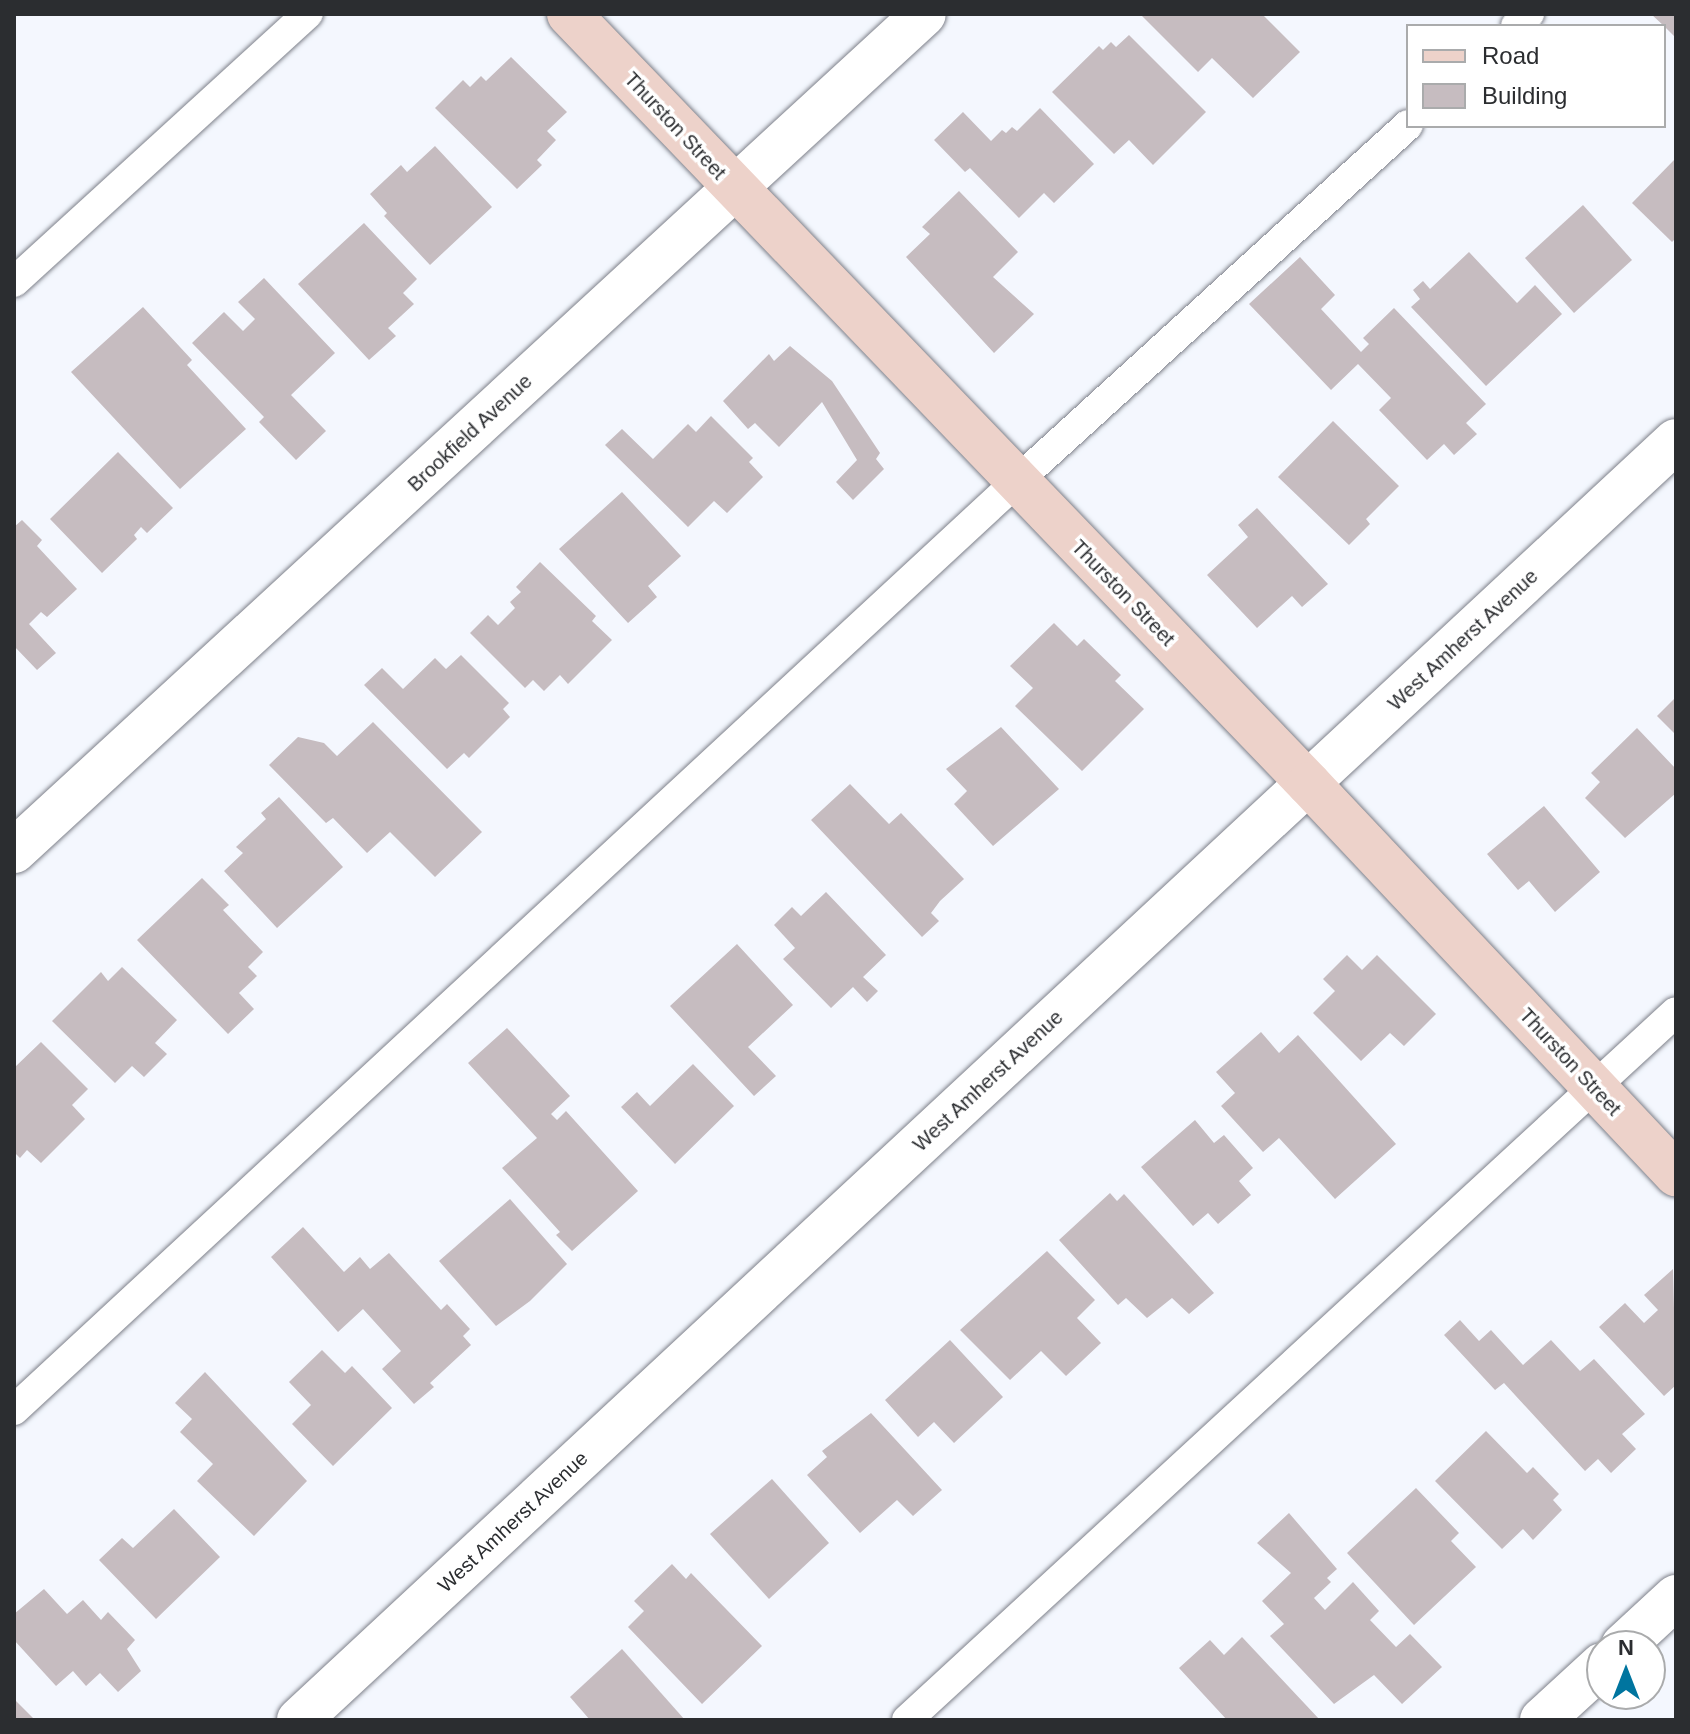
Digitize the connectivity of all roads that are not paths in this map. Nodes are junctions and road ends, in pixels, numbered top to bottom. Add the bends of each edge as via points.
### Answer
1 (308, 14) edge
2 (569, 14) edge
3 (924, 14) edge
4 (1406, 127) edge
5 (735, 189) junction
6 (14, 282) edge
7 (1676, 441) edge
8 (1016, 482) junction
9 (1309, 784) junction
10 (14, 851) edge
11 (1676, 1012) edge
12 (1594, 1087) junction
13 (1676, 1174) edge
14 (14, 1410) edge
15 (1676, 1597) edge
16 (1640, 1630) edge
17 (1586, 1680) edge
18 (299, 1720) edge
19 (907, 1720) edge
20 (1542, 1720) edge

1 - 6 lane
2 - 5 street, Thurston Street
3 - 5 street, Brookfield Avenue
4 - 8 lane
5 - 8 street, Thurston Street
5 - 10 street, Brookfield Avenue
7 - 9 street, West Amherst Avenue
8 - 9 street, Thurston Street
8 - 14 lane
9 - 12 street, Thurston Street
9 - 18 street, West Amherst Avenue
11 - 12 lane
12 - 13 street, Thurston Street
12 - 19 lane
15 - 16 street
17 - 20 street

